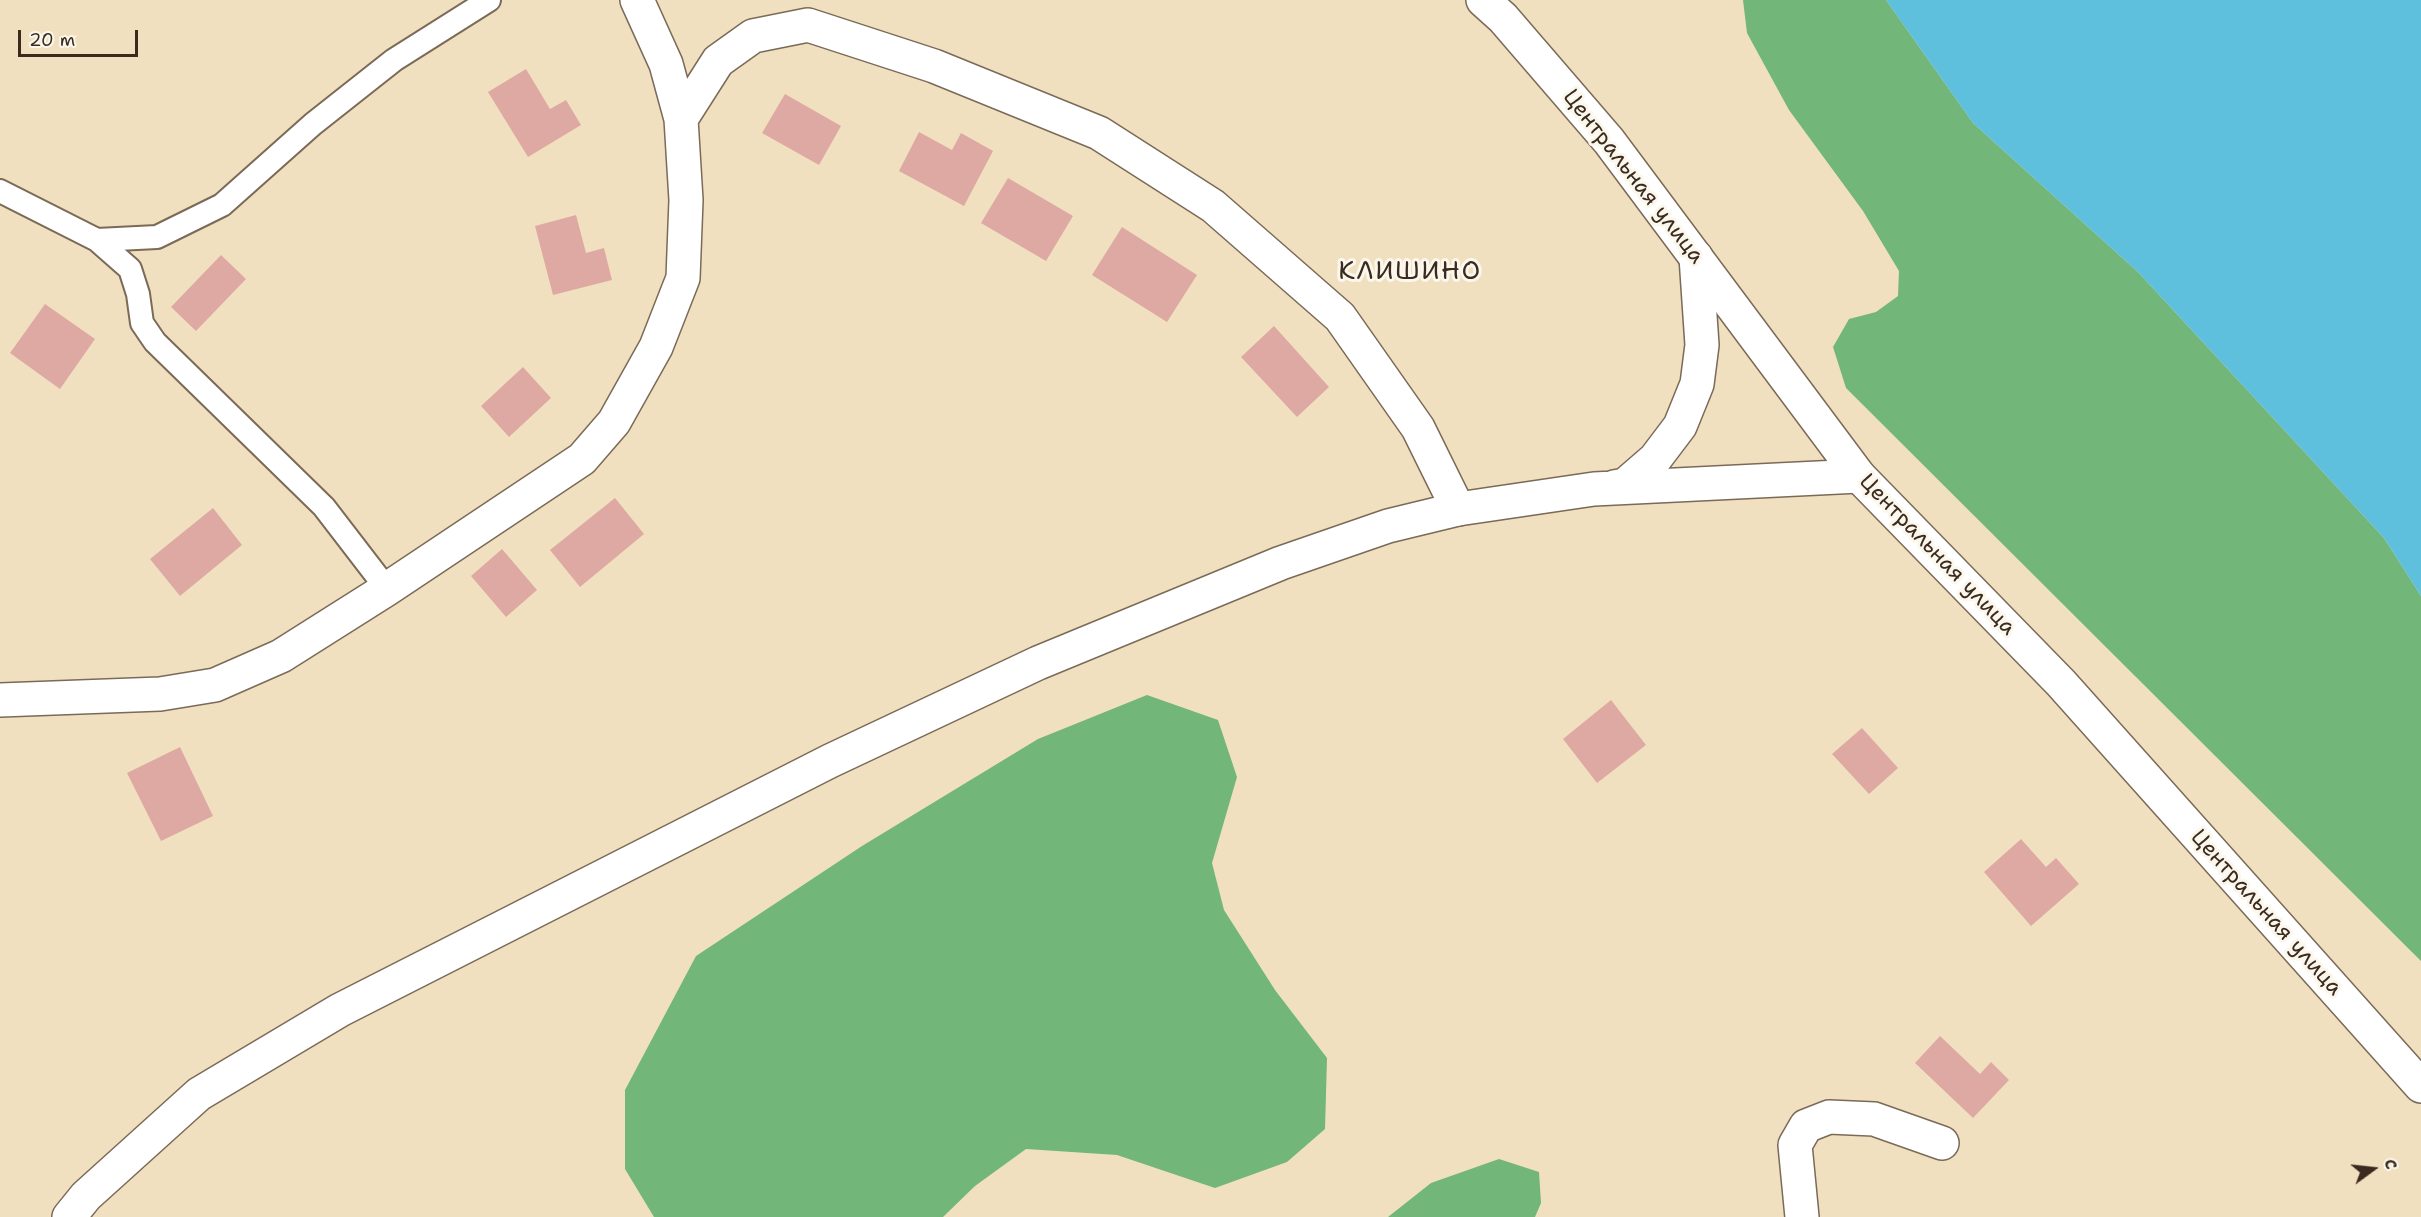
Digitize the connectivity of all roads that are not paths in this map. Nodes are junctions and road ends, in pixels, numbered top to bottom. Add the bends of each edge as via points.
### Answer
1 (489, 0) edge
2 (637, 0) edge
3 (1483, 0) edge
4 (681, 119) junction
5 (0, 191) edge
6 (97, 240) junction
7 (1696, 257) junction
8 (1859, 476) junction
9 (1594, 489) junction
10 (1458, 509) junction
11 (387, 589) junction
12 (0, 700) edge
13 (2421, 1086) edge
14 (1942, 1143) dead end
15 (69, 1217) edge
16 (1802, 1217) edge

1 - 6 lane via 394,60 313,124 222,205 157,237
2 - 4 main road via 666,64
3 - 7 main road, Центральная улица via 1609,141
4 - 10 main road via 718,61 753,36 808,25 934,66 1100,133 1213,206 1340,317 1418,428
4 - 11 main road via 686,201 683,278 656,347 614,422 582,459
5 - 6 lane
6 - 11 lane via 130,269 142,323 155,342 324,507
7 - 8 main road, Центральная улица
7 - 9 main road via 1702,345 1697,384 1680,426 1655,459 1626,485
8 - 9 main road
8 - 13 main road, Центральная улица via 2061,683
9 - 10 main road
10 - 15 main road via 1388,526 1281,563 1038,663 830,761 362,999 200,1094 86,1196
11 - 12 main road via 281,656 214,685 160,694
14 - 16 main road via 1874,1119 1829,1117 1806,1126 1795,1145

